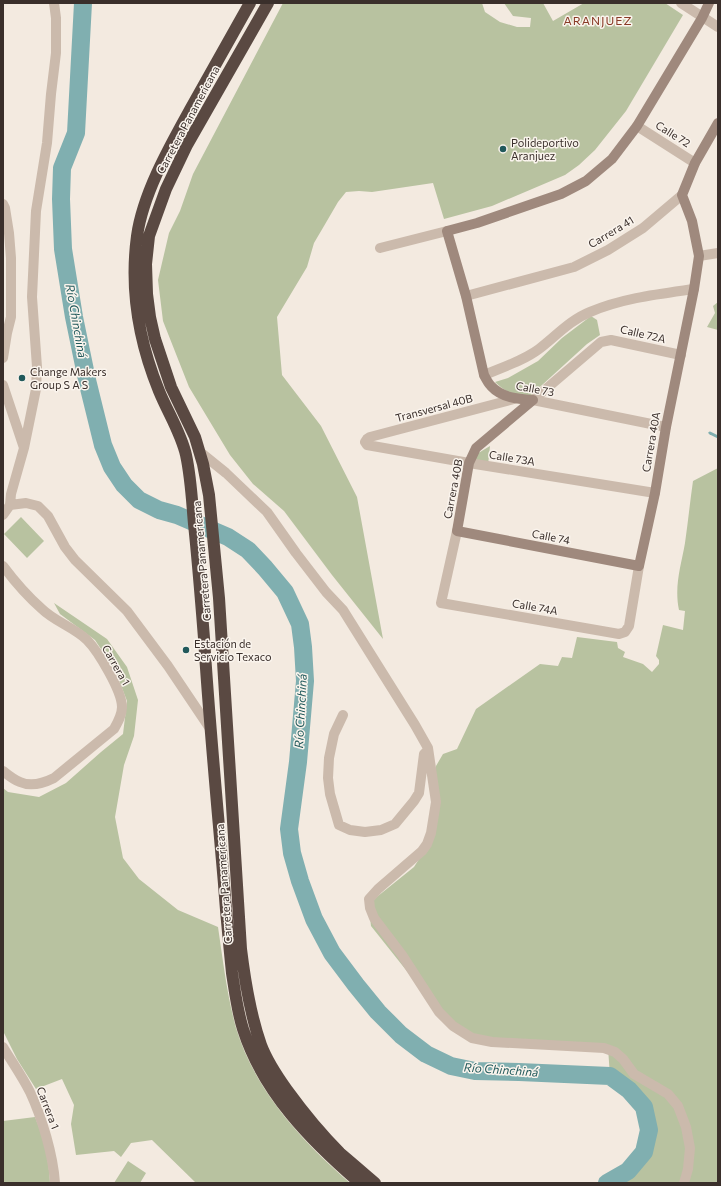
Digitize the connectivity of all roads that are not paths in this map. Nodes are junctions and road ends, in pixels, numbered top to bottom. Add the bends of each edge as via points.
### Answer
1 (54, 3) edge
2 (250, 3) edge
3 (268, 3) edge
4 (681, 3) edge
5 (709, 3) edge
6 (702, 18) junction
7 (718, 27) edge
8 (718, 123) edge
9 (637, 126) junction
10 (695, 163) junction
11 (682, 196) junction
12 (3, 204) edge
13 (446, 231) junction
14 (380, 248) dead end
15 (718, 253) edge
16 (699, 256) junction
17 (694, 289) junction
18 (466, 296) junction
19 (600, 342) joint
20 (681, 355) junction
21 (3, 358) edge
22 (484, 375) junction
23 (3, 385) edge
24 (514, 399) junction
25 (533, 400) junction
26 (666, 426) junction
27 (367, 445) joint
28 (24, 448) junction
29 (200, 452) junction
30 (469, 463) junction
31 (655, 493) junction
32 (10, 505) junction
33 (3, 515) edge
34 (457, 532) junction
35 (3, 566) edge
36 (639, 566) junction
37 (441, 602) joint
38 (625, 632) joint
39 (343, 715) dead end
40 (211, 730) junction
41 (428, 748) junction
42 (3, 771) edge
43 (3, 1047) edge
44 (55, 1183) edge
45 (360, 1183) edge
46 (375, 1183) edge
47 (684, 1183) edge

1 - 28 street via 56,53 47,143 36,211 32,297 36,389
2 - 40 highway, Carretera Panamericana via 154,180 138,232 134,264 135,295 144,343 159,391 183,443 189,468
3 - 29 highway, Carretera Panamericana via 187,145 166,189 149,236 146,264 147,294 153,332 171,387
4 - 6 street
5 - 6 street
6 - 7 street
6 - 9 street
8 - 10 street, Carrera 41
9 - 10 street, Calle 72
9 - 13 street via 612,159 586,181 533,205
10 - 11 street, Carrera 41
11 - 16 street, Carrera 40A via 692,221
11 - 18 street, Carrera 41 via 643,228 574,267
12 - 21 street via 9,233 11,273 11,317
13 - 14 street
13 - 18 street, Calle 73
15 - 16 street
16 - 17 street, Carrera 40A
17 - 20 street, Carrera 40A
17 - 22 street via 654,294 590,312 569,323 522,360
18 - 22 street, Calle 73
19 - 20 street, Calle 72A via 612,340
19 - 25 street, Carrera 40B
20 - 26 street, Carrera 40A
22 - 24 street, Calle 73 via 491,386
23 - 28 street
24 - 25 street, Calle 73
24 - 27 street, Transversal 40B via 370,437 365,442
25 - 26 street, Calle 73
25 - 30 street, Carrera 40B via 476,448
26 - 31 street, Carrera 40A
27 - 30 street, Calle 73A
28 - 32 street
29 - 41 street via 267,512 326,592 343,610
29 - 46 highway, Carretera Panamericana via 209,495 218,584 241,949 249,1002 262,1046 280,1080 340,1152
30 - 31 street, Calle 73A
30 - 34 street, Carrera 40B
31 - 36 street, Carrera 40A
32 - 33 street
32 - 40 street via 26,503 38,506 48,516 75,560 127,611
34 - 36 street, Calle 74
34 - 37 street, Carrera 40B
35 - 42 street, Carrera 1 via 18,586 43,610 87,640 101,658 119,693 122,706 120,718 114,729 54,778 32,784 20,782
36 - 38 street, Carrera 40A via 629,626
37 - 38 street, Calle 74A via 619,634
39 - 41 street via 334,734 328,778 339,825 350,830 381,830 395,824 419,793 424,754
40 - 45 highway, Carretera Panamericana via 229,950 236,1004 243,1029 260,1069 282,1104 300,1127
41 - 47 street via 436,802 428,844 369,899 374,918 402,954 438,1012 453,1026 472,1038 492,1042 604,1048 623,1058 634,1074 668,1094 678,1106 690,1148
43 - 44 street, Carrera 1 via 30,1092 44,1130 54,1168

